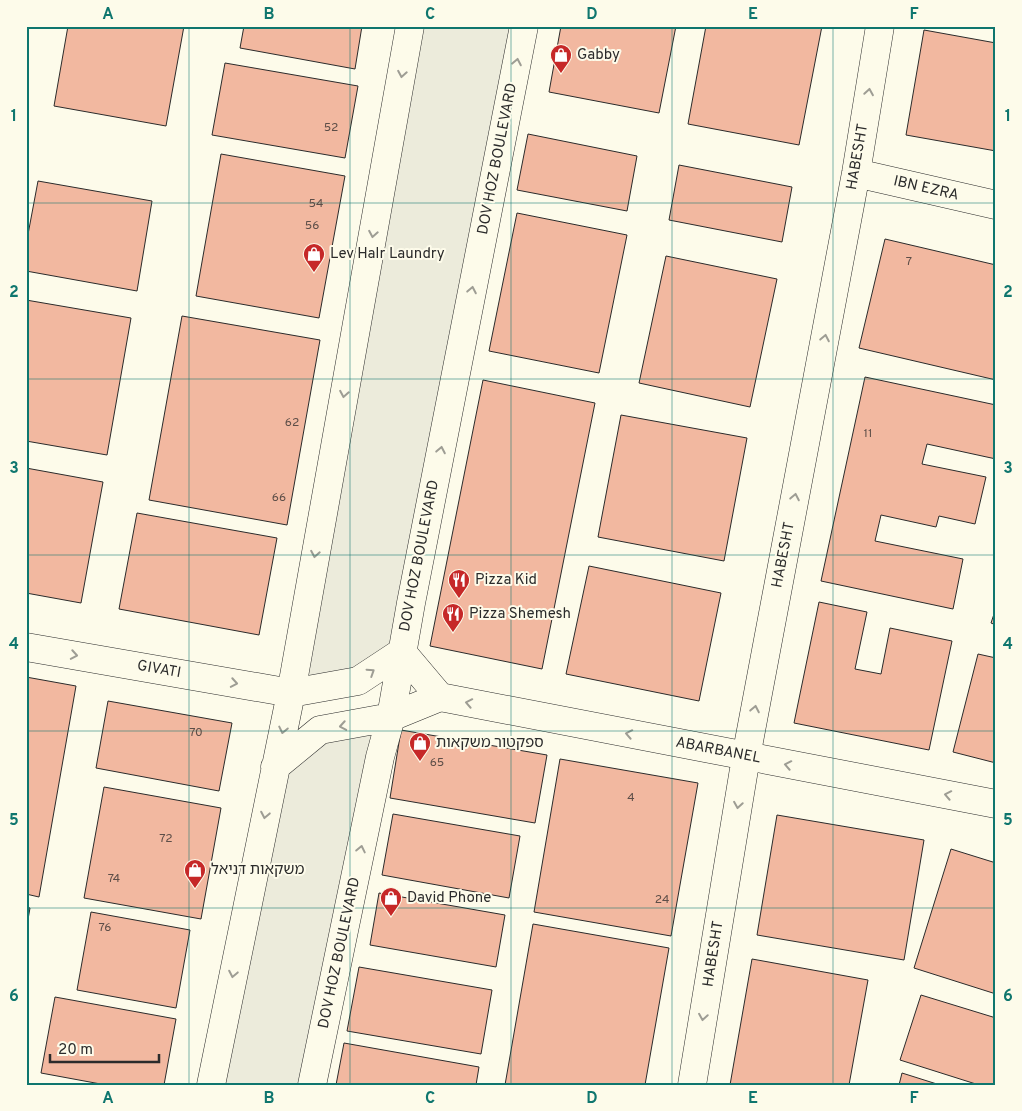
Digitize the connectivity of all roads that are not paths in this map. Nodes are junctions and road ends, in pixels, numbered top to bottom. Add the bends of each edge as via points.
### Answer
1 (410, 26) edge
2 (524, 26) edge
3 (880, 26) edge
4 (856, 173) junction
5 (996, 205) edge
6 (26, 646) edge
7 (402, 652) junction
8 (291, 693) junction
9 (440, 697) junction
10 (390, 717) junction
11 (746, 757) junction
12 (274, 767) junction
13 (996, 804) edge
14 (211, 1085) edge
15 (312, 1085) edge
16 (692, 1085) edge

1 -> 8 street
7 -> 2 street, DOV HOZ BOULEVARD
4 -> 3 street, HABESHT
4 - 5 street, IBN EZRA
11 -> 4 street, HABESHT
6 -> 8 street, GIVATI
8 -> 7 street via 358,681
7 - 9 street
7 - 10 street, DOV HOZ BOULEVARD
8 -> 12 street
9 - 10 street
11 -> 9 street, ABARBANEL
10 -> 12 street via 320,730
15 -> 10 street, DOV HOZ BOULEVARD
13 -> 11 street, ABARBANEL
11 -> 16 street, HABESHT
12 -> 14 street

